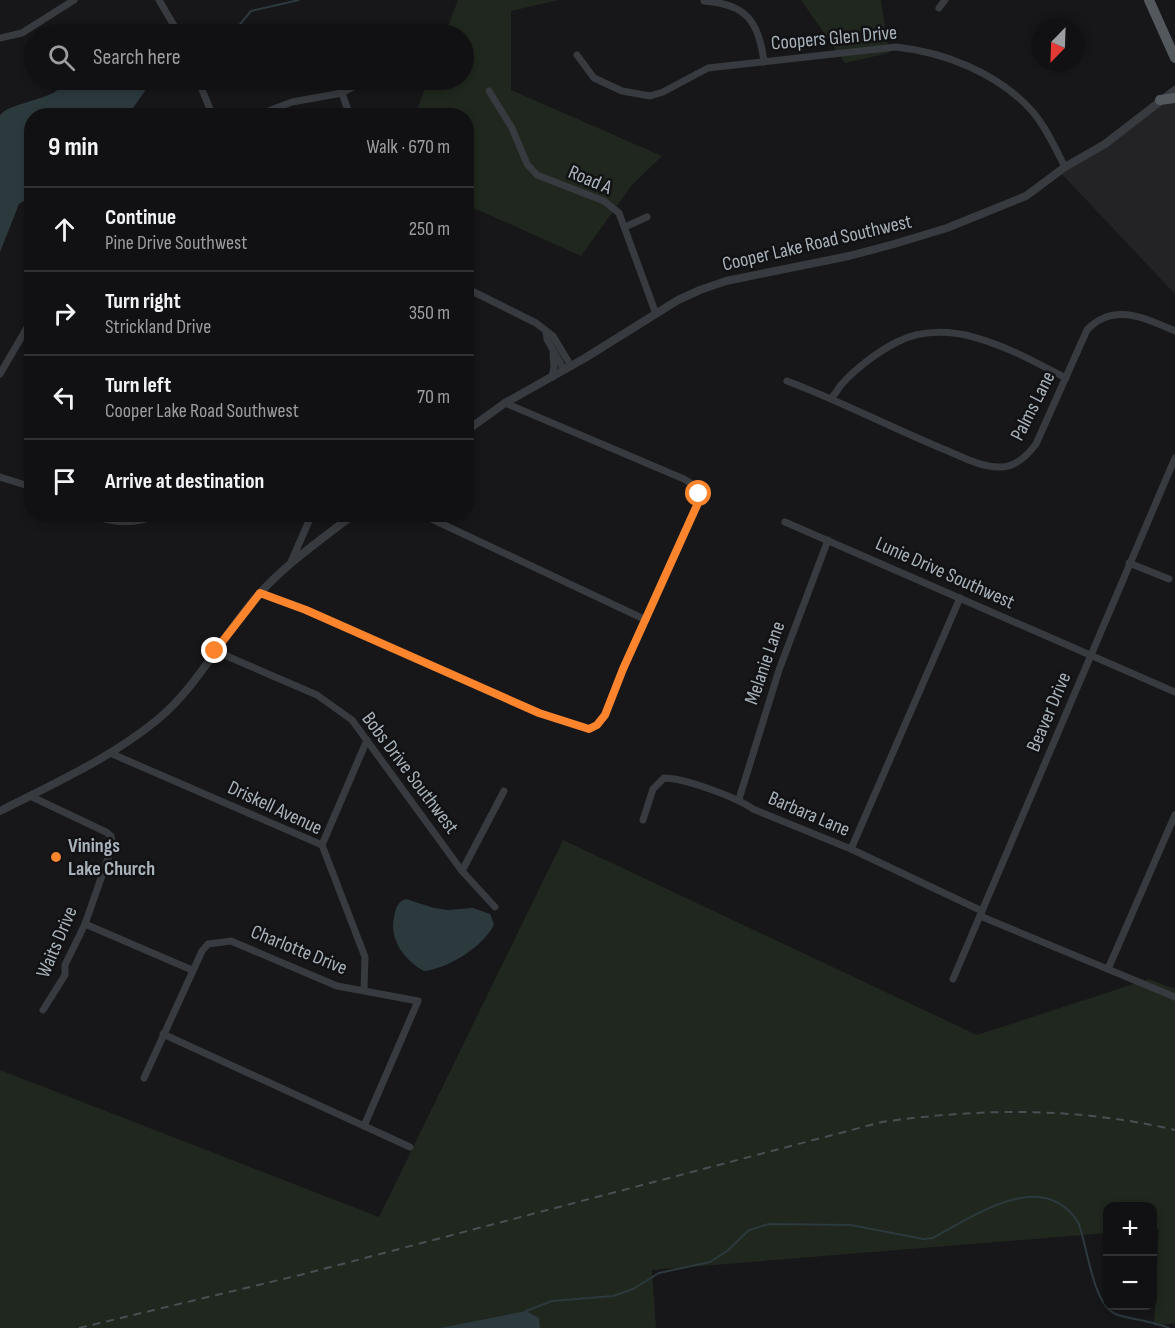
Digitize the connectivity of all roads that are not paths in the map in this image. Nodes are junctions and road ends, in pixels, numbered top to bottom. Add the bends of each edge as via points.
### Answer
1 (74, 0) edge
2 (159, 0) edge
3 (945, 0) edge
4 (1149, 0) edge
5 (704, 1) edge
6 (939, 9) dead end
7 (36, 24) edge
8 (173, 24) edge
9 (24, 32) edge
10 (0, 38) edge
11 (578, 55) dead end
12 (1175, 58) edge
13 (764, 62) junction
14 (202, 90) edge
15 (348, 90) edge
16 (1175, 90) edge
17 (489, 91) dead end
18 (342, 93) junction
19 (1175, 98) edge
20 (1160, 100) junction
21 (210, 108) edge
22 (275, 108) edge
23 (347, 108) edge
24 (1065, 167) junction
25 (647, 217) dead end
26 (625, 227) junction
27 (474, 292) edge
28 (656, 314) junction
29 (1175, 331) edge
30 (546, 332) junction
31 (24, 333) edge
32 (552, 348) junction
33 (568, 368) junction
34 (0, 374) edge
35 (552, 377) junction
36 (1066, 378) junction
37 (787, 381) dead end
38 (831, 398) junction
39 (505, 403) junction
40 (474, 425) edge
41 (1175, 458) edge
42 (0, 477) edge
43 (24, 484) edge
44 (113, 522) edge
45 (140, 522) edge
46 (308, 522) edge
47 (344, 522) edge
48 (438, 522) edge
49 (785, 522) dead end
50 (828, 540) junction
51 (1129, 563) junction
52 (290, 564) junction
53 (1169, 579) dead end
54 (260, 593) junction
55 (960, 598) junction
56 (646, 620) junction
57 (215, 651) junction
58 (1091, 655) junction
59 (1175, 692) edge
60 (367, 740) junction
61 (110, 753) junction
62 (504, 791) dead end
63 (30, 796) junction
64 (739, 799) junction
65 (0, 812) edge
66 (1175, 815) edge
67 (643, 820) dead end
68 (322, 845) junction
69 (851, 849) junction
70 (462, 872) junction
71 (495, 907) dead end
72 (981, 913) junction
73 (85, 924) junction
74 (1108, 969) junction
75 (192, 970) junction
76 (953, 979) dead end
77 (364, 990) junction
78 (1175, 997) edge
79 (43, 1010) dead end
80 (163, 1034) junction
81 (144, 1078) dead end
82 (364, 1126) junction
83 (410, 1147) dead end

1 - 7 street
2 - 8 street
3 - 6 street
4 - 12 main road
5 - 13 street via 739,10 749,17 759,34
9 - 10 street
11 - 13 street, Coopers Glen Drive via 594,78 642,96 663,92 708,68
13 - 24 street, Coopers Glen Drive via 896,47 920,49 974,69 1008,88 1033,112
14 - 21 street
15 - 18 street
16 - 20 street, Cooper Lake Road Southwest
17 - 26 street, Road A via 512,128 527,164 537,175 604,201 619,213
18 - 22 street
18 - 23 street
19 - 20 main road
20 - 24 street, Cooper Lake Road Southwest via 1105,144
24 - 28 street, Cooper Lake Road Southwest via 1026,196 947,228 849,256 726,281 678,300
25 - 26 street
26 - 28 street, Road A
27 - 30 street via 518,312
28 - 33 street, Cooper Lake Road Southwest
29 - 36 street, Palms Lane via 1123,312 1107,315 1087,330
30 - 32 street
30 - 33 street via 553,336
31 - 34 street
32 - 33 street
32 - 35 street
33 - 35 street, Cooper Lake Road Southwest
35 - 39 street, Cooper Lake Road Southwest
36 - 38 street via 972,336 936,332 896,343 843,382
36 - 38 street, Palms Lane via 1036,444 1023,459 999,468 970,461
37 - 38 street, Palms Lane
39 - 40 street, Cooper Lake Road Southwest
39 - 56 street via 697,487 698,503
41 - 51 street, Beaver Drive
42 - 43 street
44 - 45 street
46 - 52 street
47 - 52 street
48 - 56 street
49 - 50 street, Lunie Drive Southwest
50 - 55 street, Lunie Drive Southwest
50 - 64 street, Melanie Lane via 779,670
51 - 53 street
51 - 58 street, Beaver Drive
52 - 54 street
54 - 56 street via 539,713 589,729 605,715
54 - 57 street
55 - 58 street, Lunie Drive Southwest
55 - 69 street
57 - 60 street, Bobs Drive Southwest via 317,695 352,720
57 - 61 street via 159,719
58 - 59 street, Lunie Drive Southwest
58 - 72 street, Beaver Drive
60 - 68 street
60 - 70 street, Bobs Drive Southwest
61 - 63 street
61 - 68 street, Driskell Avenue
62 - 70 street
63 - 65 street
63 - 73 street, Waits Drive via 111,836 112,850
64 - 67 street, Barbara Lane via 664,778 653,789
64 - 69 street, Barbara Lane via 753,809
66 - 74 street
68 - 77 street, Driskell Avenue via 365,957
69 - 72 street, Barbara Lane
70 - 71 street, Bobs Drive Southwest
72 - 74 street, Barbara Lane
72 - 76 street, Beaver Drive
73 - 75 street
73 - 79 street, Waits Drive via 65,965 65,975
74 - 78 street, Barbara Lane
75 - 77 street, Charlotte Drive via 208,944 231,941 337,986
75 - 80 street, Charlotte Drive
77 - 82 street, Charlotte Drive via 418,1001
80 - 81 street, Charlotte Drive
80 - 82 street
82 - 83 street

